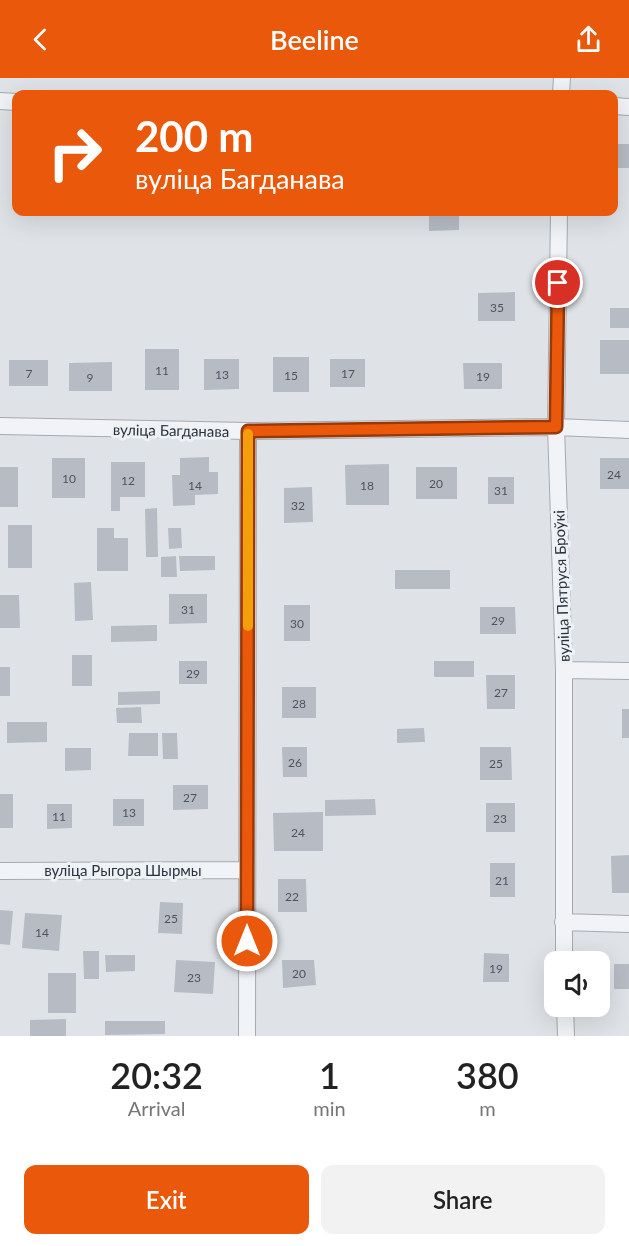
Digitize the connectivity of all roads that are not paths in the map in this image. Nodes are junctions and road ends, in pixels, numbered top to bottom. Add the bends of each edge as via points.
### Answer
1 (559, 216) edge
2 (0, 426) edge
3 (556, 427) junction
4 (629, 430) edge
5 (248, 431) junction
6 (564, 670) junction
7 (629, 671) edge
8 (247, 870) junction
9 (0, 871) edge
10 (563, 922) junction
11 (629, 924) edge
12 (564, 951) edge
13 (565, 1017) edge
14 (247, 1036) edge
15 (566, 1036) edge

1 - 3 street, вуліца Пятруся Броўкі
2 - 5 street, вуліца Багданава
3 - 4 street, вуліца Багданава
3 - 5 street, вуліца Багданава
3 - 6 street, вуліца Пятруся Броўкі
5 - 8 street
6 - 7 street
6 - 10 street, вуліца Пятруся Броўкі
8 - 9 street, вуліца Рыгора Шырмы
8 - 14 street
10 - 11 street
10 - 12 street, вуліца Пятруся Броўкі
13 - 15 street

